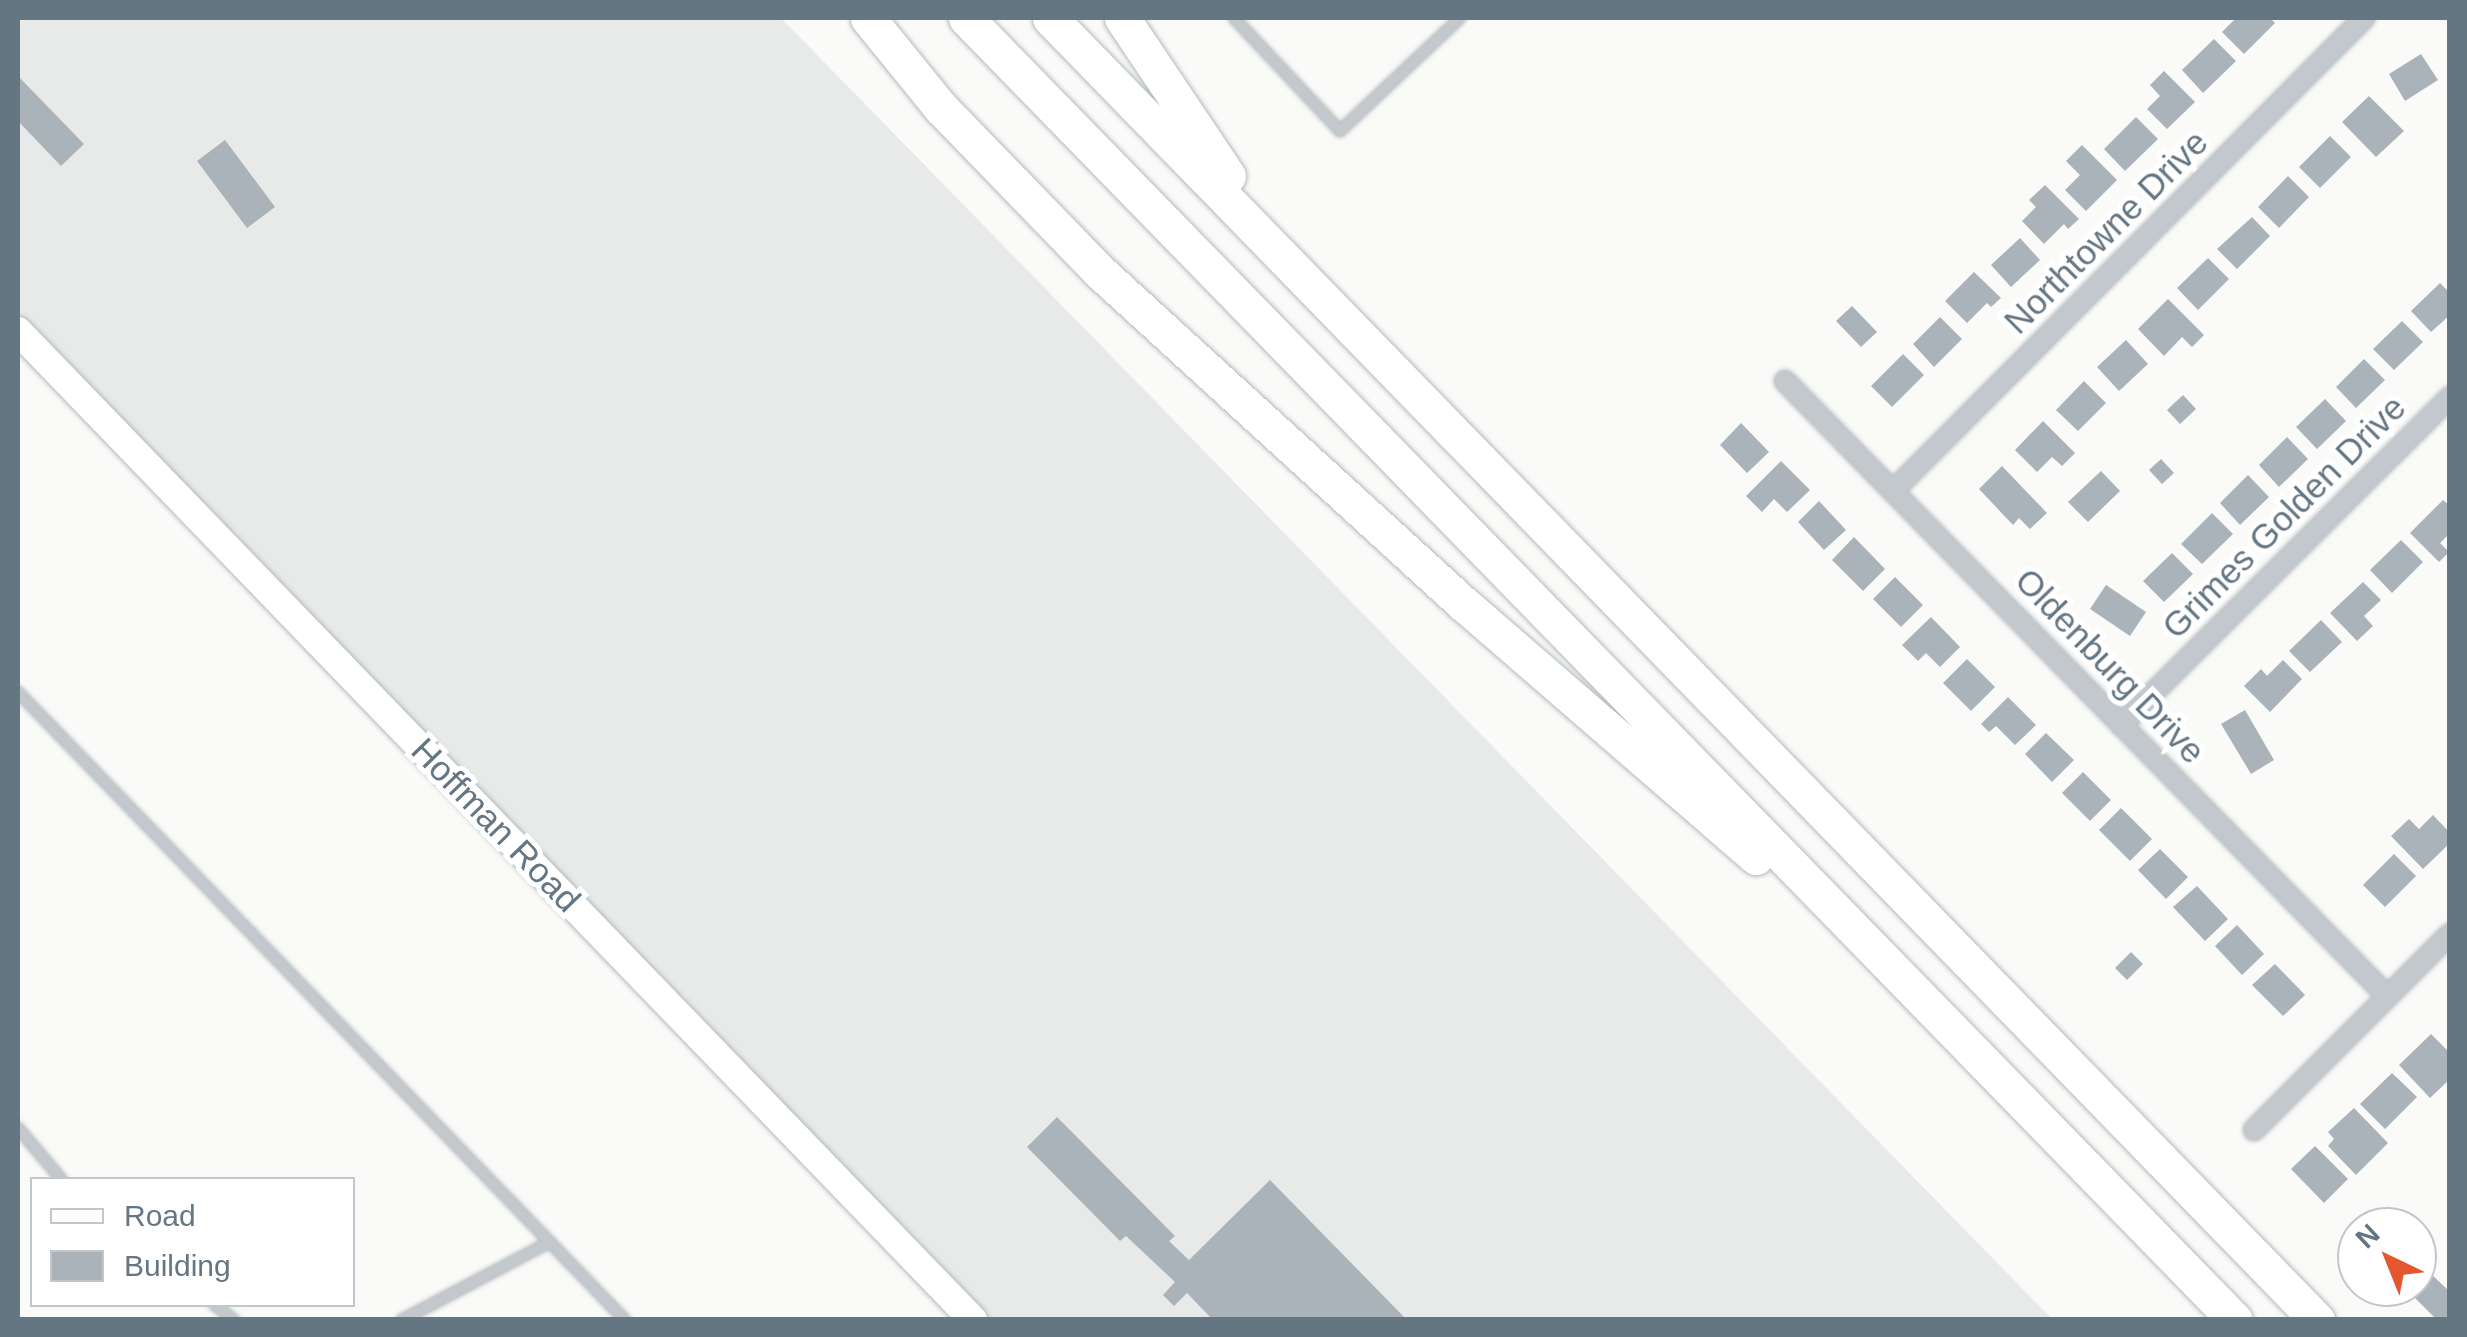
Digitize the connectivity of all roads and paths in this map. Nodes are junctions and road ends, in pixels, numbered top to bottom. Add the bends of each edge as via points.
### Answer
1 (868, 18) edge
2 (966, 18) edge
3 (1050, 18) edge
4 (1122, 18) edge
5 (1234, 18) edge
6 (1460, 18) edge
7 (2364, 18) edge
8 (1275, 247) junction
9 (18, 331) edge
10 (1785, 381) dead end
11 (2450, 398) edge
12 (1893, 491) junction
13 (18, 692) edge
14 (2122, 724) junction
15 (2450, 934) edge
16 (2388, 996) junction
17 (1933, 1009) junction
18 (18, 1128) edge
19 (2254, 1130) dead end
20 (59, 1177) edge
21 (550, 1242) junction
22 (402, 1320) edge
23 (625, 1320) edge
24 (973, 1320) edge
25 (2235, 1320) edge
26 (2317, 1320) edge

1 - 17 highway via 941,108 1136,306 1479,618
2 - 17 highway
3 - 8 highway
4 - 8 highway
5 - 6 lane via 1340,131
7 - 12 street, Northtowne Drive
8 - 26 highway
9 - 24 street, Hoffman Road
10 - 12 street, Oldenburg Drive
11 - 14 street, Grimes Golden Drive
12 - 14 street, Oldenburg Drive
13 - 21 lane
14 - 16 street, Oldenburg Drive
15 - 16 street
16 - 19 street
17 - 25 highway
18 - 20 lane
21 - 22 lane
21 - 23 lane

